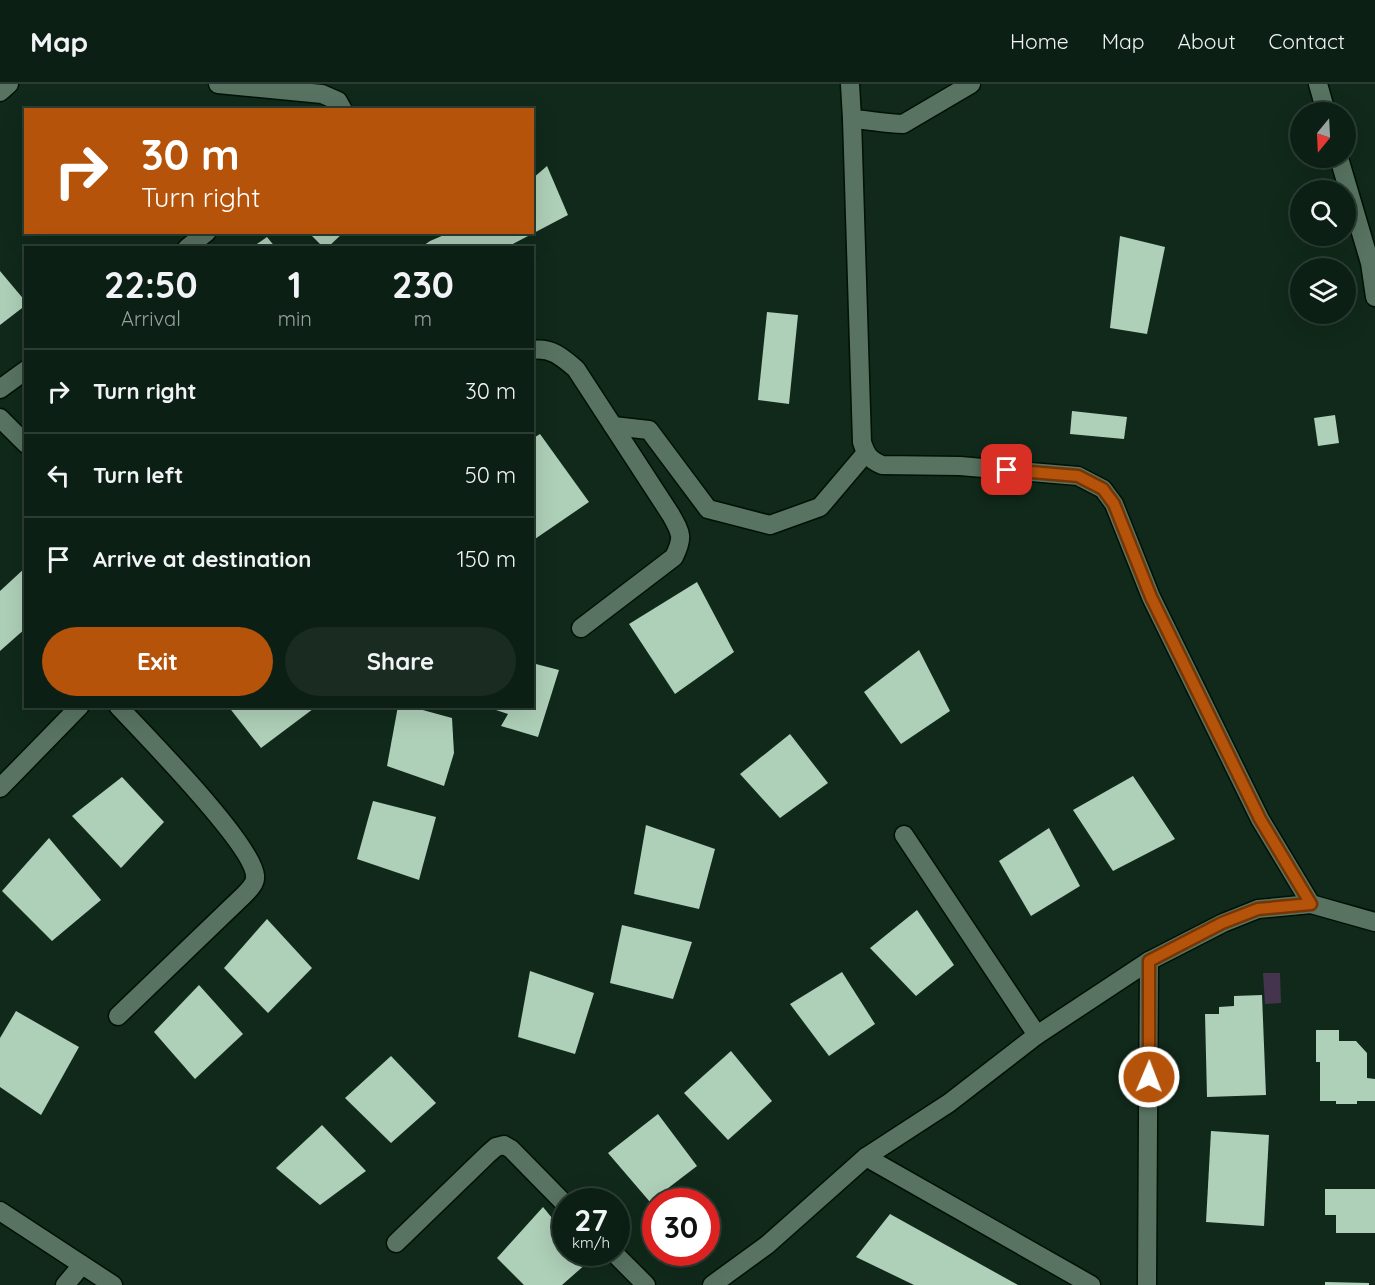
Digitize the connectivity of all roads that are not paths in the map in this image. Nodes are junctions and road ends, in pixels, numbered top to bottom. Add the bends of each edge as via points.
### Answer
1 (9, 84) edge
2 (218, 84) edge
3 (850, 84) edge
4 (971, 84) edge
5 (1318, 84) edge
6 (0, 92) edge
7 (1323, 102) edge
8 (342, 108) edge
9 (852, 119) junction
10 (1342, 168) edge
11 (205, 234) edge
12 (190, 246) edge
13 (1372, 262) edge
14 (1375, 297) edge
15 (534, 350) edge
16 (24, 371) edge
17 (0, 389) edge
18 (0, 418) edge
19 (613, 426) junction
20 (24, 442) edge
21 (866, 454) junction
22 (581, 628) dead end
23 (78, 708) edge
24 (120, 708) edge
25 (0, 788) edge
26 (904, 835) dead end
27 (1311, 904) junction
28 (1375, 922) edge
29 (1149, 961) junction
30 (118, 1016) dead end
31 (1037, 1035) junction
32 (866, 1156) junction
33 (552, 1191) edge
34 (0, 1211) edge
35 (396, 1244) dead end
36 (82, 1265) junction
37 (627, 1266) edge
38 (65, 1285) edge
39 (113, 1285) edge
40 (646, 1285) edge
41 (712, 1285) edge
42 (1091, 1285) edge
43 (1147, 1285) edge

1 - 6 street
2 - 8 street via 322,94 338,101
3 - 9 street
4 - 9 street via 903,123
5 - 7 street
9 - 21 street via 862,442
10 - 13 street
11 - 12 street
13 - 14 street
15 - 19 street via 544,348 560,355 576,369
16 - 17 street
18 - 20 street
19 - 21 street via 649,430 708,509 770,525 820,507
19 - 22 street via 671,515 682,542 674,557
21 - 27 street via 882,465 960,466 1078,476 1103,489 1114,504 1151,597 1260,819
23 - 25 street
24 - 30 street via 214,810 250,860 255,876 252,887
26 - 31 street
27 - 28 street
27 - 29 street via 1258,909
29 - 31 street
29 - 43 street
31 - 32 street via 949,1103
32 - 41 street via 767,1245
32 - 42 street
33 - 35 street via 511,1149 504,1145 496,1147
34 - 36 street
36 - 38 street
36 - 39 street
37 - 40 street

